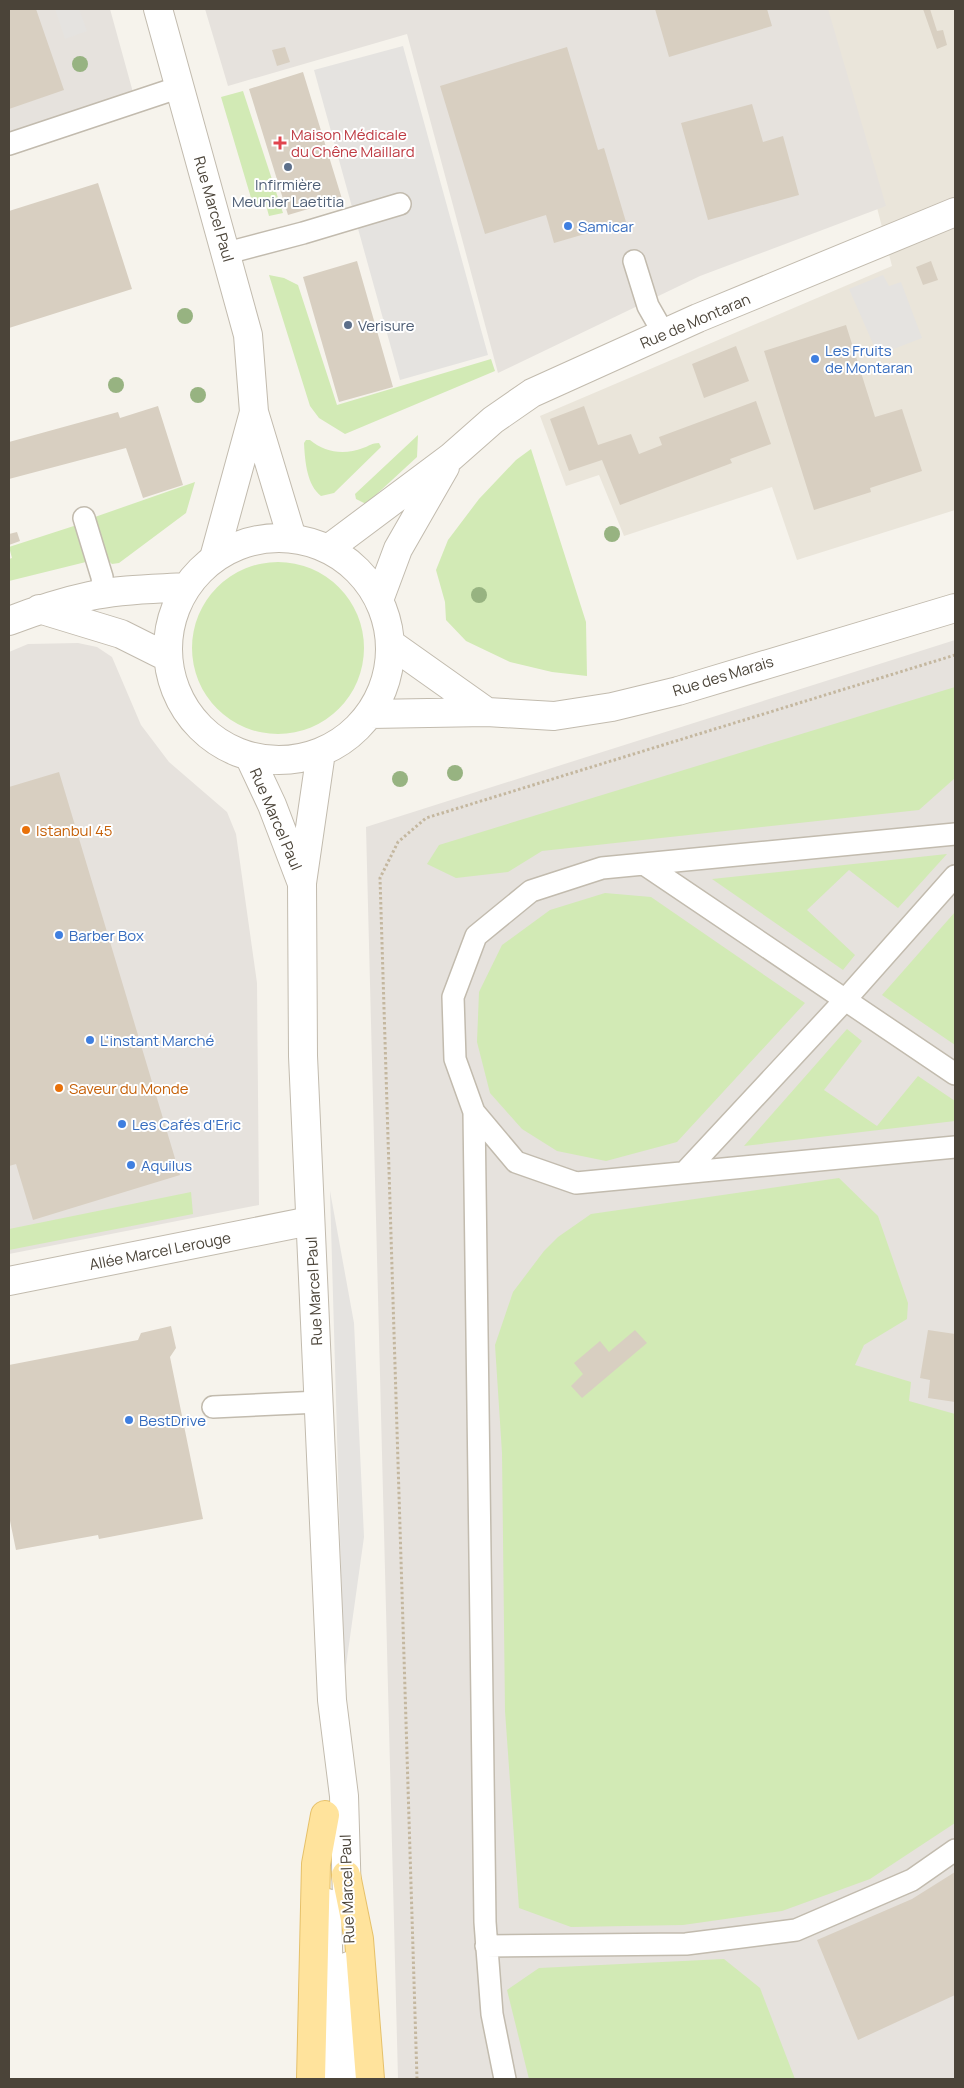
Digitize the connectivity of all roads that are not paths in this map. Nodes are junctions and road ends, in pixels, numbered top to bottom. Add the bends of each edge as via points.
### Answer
1 (158, 9) edge
2 (180, 86) junction
3 (9, 144) edge
4 (400, 204) dead end
5 (955, 212) edge
6 (227, 253) junction
7 (634, 261) dead end
8 (664, 334) junction
9 (254, 412) junction
10 (450, 457) junction
11 (84, 518) dead end
12 (292, 538) junction
13 (328, 549) junction
14 (214, 558) junction
15 (186, 587) junction
16 (104, 594) junction
17 (379, 600) junction
18 (955, 608) edge
19 (39, 609) junction
20 (9, 621) edge
21 (391, 644) junction
22 (167, 658) junction
23 (487, 712) junction
24 (370, 714) junction
25 (321, 752) junction
26 (249, 756) junction
27 (955, 834) edge
28 (644, 864) junction
29 (955, 876) edge
30 (302, 883) junction
31 (846, 1000) junction
32 (955, 1074) edge
33 (474, 1112) junction
34 (955, 1147) edge
35 (686, 1172) junction
36 (310, 1221) junction
37 (9, 1281) edge
38 (319, 1402) junction
39 (213, 1407) dead end
40 (332, 1700) junction
41 (325, 1816) junction
42 (955, 1850) edge
43 (346, 1875) junction
44 (486, 1946) junction
45 (311, 2079) edge
46 (331, 2079) edge
47 (353, 2079) edge
48 (370, 2079) edge
49 (505, 2079) edge

1 - 2 street, Rue Marcel Paul
2 - 3 lane
2 - 6 street, Rue Marcel Paul
4 - 6 lane
5 - 8 street, Rue de Montaran
6 - 9 street, Rue Marcel Paul via 248,335
7 - 8 lane via 648,306
8 - 10 street, Rue de Montaran via 532,393 493,420
9 - 12 street, Rue Marcel Paul
9 - 14 street, Rue Marcel Paul
10 - 13 street, Rue de Montaran
10 - 17 street, Rue de Montaran via 398,549
11 - 16 lane
12 - 13 street
12 - 14 street via 251,541
13 - 17 street via 358,570
14 - 15 street
15 - 16 street
15 - 22 street via 171,620
16 - 19 street
17 - 21 street
18 - 23 street, Rue des Marais via 678,691 612,707 554,716
19 - 20 street
19 - 22 street via 121,634
21 - 23 street
21 - 24 street via 382,692
22 - 26 street via 173,684 184,708 202,729 224,746
23 - 24 street, Rue des Marais
24 - 25 street via 356,729
25 - 26 street via 273,760
25 - 30 street, Rue Marcel Paul
26 - 30 street, Rue Marcel Paul
27 - 28 lane
28 - 31 lane
28 - 33 lane via 602,868 531,891 476,936 453,997 455,1059
29 - 31 lane
30 - 36 street, Rue Marcel Paul via 303,1056
31 - 32 lane
31 - 35 lane
33 - 35 lane via 516,1162 576,1183
33 - 44 lane
34 - 35 lane
36 - 37 street, Allée Marcel Lerouge
36 - 38 street, Rue Marcel Paul
38 - 39 lane
38 - 40 street, Rue Marcel Paul
40 - 41 street, Rue Marcel Paul
40 - 43 street, Rue Marcel Paul via 344,1796
41 - 45 main road via 316,1864
41 - 46 street, Rue Marcel Paul
42 - 44 lane via 912,1880 796,1930 686,1944
43 - 47 street, Rue Marcel Paul
43 - 48 main road via 359,1939
44 - 49 lane via 492,2014

